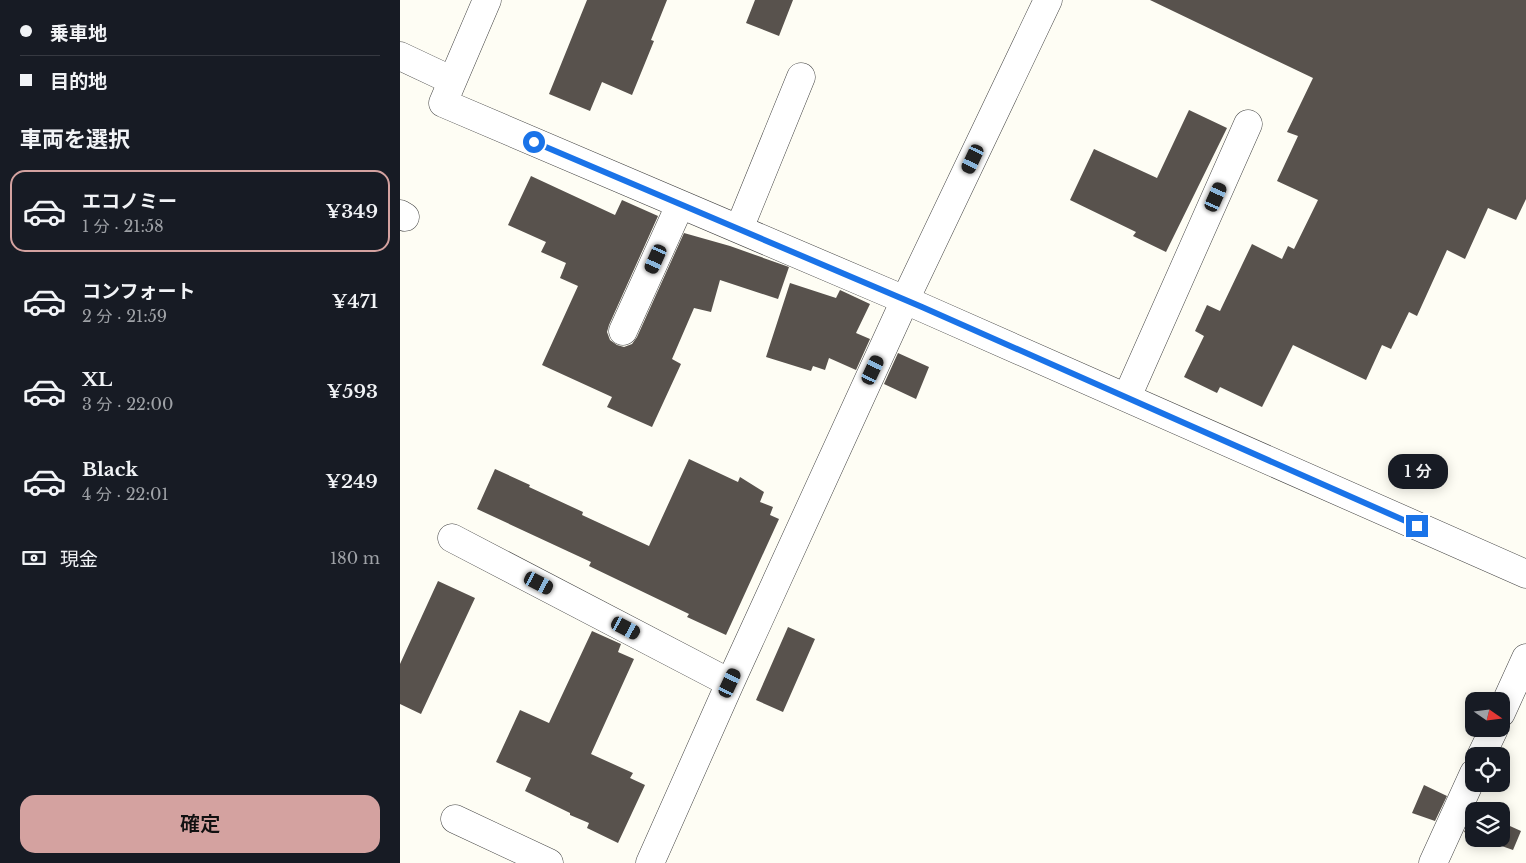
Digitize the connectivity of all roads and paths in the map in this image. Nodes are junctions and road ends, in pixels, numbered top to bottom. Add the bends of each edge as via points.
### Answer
1 (487, 0) edge
2 (1048, 0) edge
3 (400, 56) edge
4 (801, 78) dead end
5 (452, 80) junction
6 (1248, 124) dead end
7 (680, 204) junction
8 (739, 229) junction
9 (905, 300) junction
10 (623, 331) dead end
11 (1127, 396) junction
12 (452, 538) dead end
13 (1526, 574) edge
14 (1526, 658) edge
15 (730, 683) junction
16 (1510, 693) edge
17 (1465, 792) edge
18 (455, 819) dead end
19 (549, 863) edge
20 (650, 863) edge
21 (1433, 863) edge

1 - 5 street
2 - 9 street
3 - 5 street
4 - 8 street
5 - 7 street via 443,104
6 - 11 street
7 - 8 street
7 - 10 street
8 - 9 street
9 - 11 street
9 - 15 street
11 - 13 street
12 - 15 street
14 - 16 street
15 - 20 street
17 - 21 street
18 - 19 street

